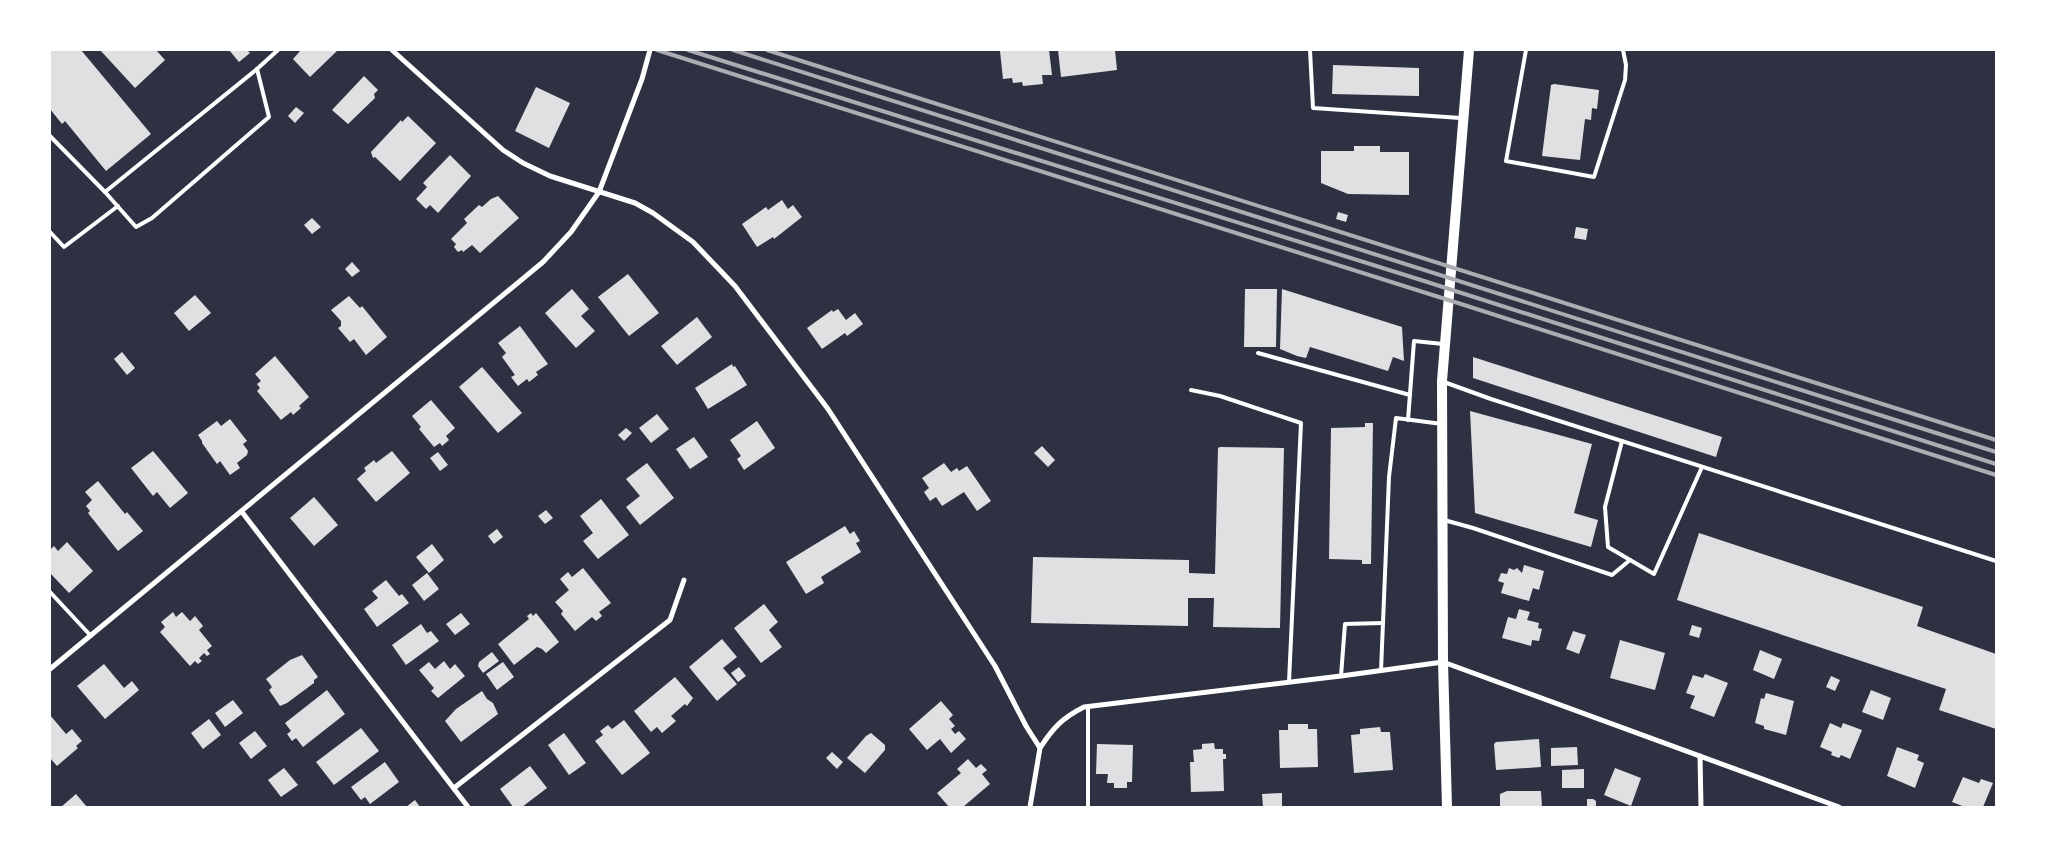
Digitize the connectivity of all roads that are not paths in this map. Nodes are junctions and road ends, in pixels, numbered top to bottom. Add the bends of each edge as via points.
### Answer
1 (278, 50) edge
2 (392, 50) edge
3 (650, 50) edge
4 (1310, 50) edge
5 (1469, 50) edge
6 (1526, 50) edge
7 (1623, 50) edge
8 (257, 69) junction
9 (1464, 118) junction
10 (50, 136) edge
11 (105, 192) junction
12 (599, 192) junction
13 (118, 206) junction
14 (50, 232) edge
15 (1445, 344) junction
16 (1258, 354) dead end
17 (1442, 381) junction
18 (1191, 390) dead end
19 (1410, 395) junction
20 (1408, 420) junction
21 (1442, 424) junction
22 (1622, 441) junction
23 (1702, 467) junction
24 (242, 512) junction
25 (1442, 520) junction
26 (1630, 560) junction
27 (1996, 561) edge
28 (684, 580) dead end
29 (50, 592) edge
30 (1383, 623) junction
31 (91, 636) junction
32 (1442, 662) junction
33 (50, 669) edge
34 (1381, 671) junction
35 (1341, 676) junction
36 (1289, 682) junction
37 (1088, 706) junction
38 (1040, 748) junction
39 (1700, 756) junction
40 (454, 788) junction
41 (468, 807) edge
42 (1030, 807) edge
43 (1088, 807) edge
44 (1447, 807) edge
45 (1701, 807) edge
46 (1839, 807) edge

1 - 8 lane
2 - 12 street via 503,150 550,176
3 - 12 street
4 - 9 lane via 1314,108
5 - 9 main road
6 - 7 lane via 1506,161 1594,177 1625,80
8 - 11 lane
8 - 13 lane via 269,117 152,218 136,227
9 - 15 main road
10 - 11 lane
11 - 13 lane
12 - 24 street via 571,232 543,262
12 - 38 street via 635,204 672,225 735,286 834,417 995,666
13 - 14 lane via 64,246
15 - 17 main road
15 - 19 lane via 1414,341
16 - 19 lane
17 - 21 main road
17 - 22 lane
18 - 36 lane via 1220,396 1301,423
19 - 20 lane
20 - 21 lane
20 - 30 lane via 1396,418 1389,477
21 - 25 main road
22 - 23 lane
22 - 26 lane via 1605,507 1608,547
23 - 26 lane via 1654,574
23 - 27 lane
24 - 31 street
24 - 40 street
25 - 26 lane via 1612,574
25 - 32 main road
28 - 40 street via 670,620
29 - 31 lane
30 - 34 lane
30 - 35 lane via 1346,624
31 - 33 street
32 - 34 street
32 - 39 street
32 - 44 main road
34 - 35 street
35 - 36 street
36 - 37 street
37 - 38 street via 1061,721
37 - 43 lane
38 - 42 street
39 - 45 street
39 - 46 street
40 - 41 street

